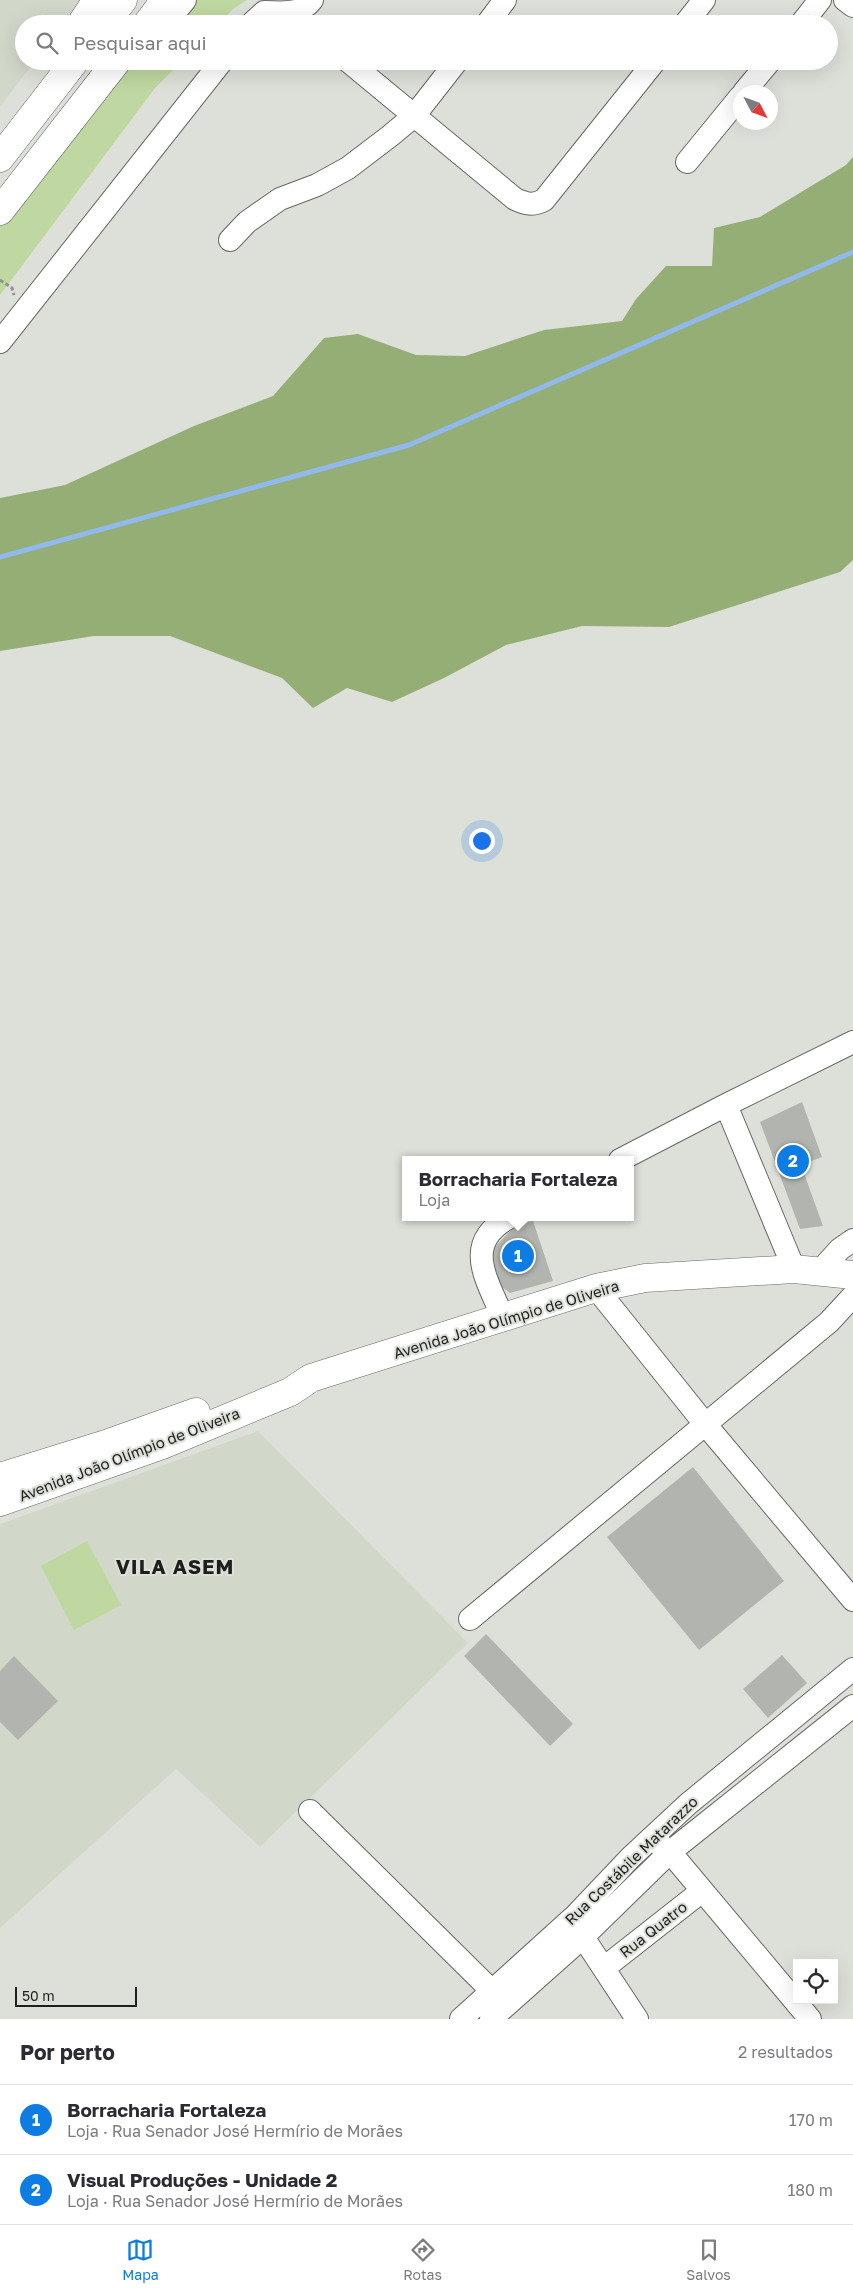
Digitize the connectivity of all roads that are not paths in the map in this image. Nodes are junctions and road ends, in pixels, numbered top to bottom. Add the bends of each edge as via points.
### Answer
1 (97, 0) edge
2 (123, 0) edge
3 (165, 0) edge
4 (185, 0) edge
5 (312, 0) edge
6 (505, 0) edge
7 (704, 0) edge
8 (820, 0) edge
9 (845, 0) edge
10 (853, 6) edge
11 (87, 15) edge
12 (111, 15) edge
13 (154, 15) edge
14 (172, 15) edge
15 (261, 15) edge
16 (280, 15) edge
17 (297, 15) edge
18 (493, 15) edge
19 (692, 15) edge
20 (808, 15) edge
21 (48, 70) edge
22 (68, 70) edge
23 (110, 70) edge
24 (119, 70) edge
25 (215, 70) edge
26 (359, 70) edge
27 (450, 70) edge
28 (648, 70) edge
29 (762, 70) edge
30 (750, 85) edge
31 (83, 105) junction
32 (733, 106) edge
33 (414, 116) junction
34 (0, 142) edge
35 (0, 158) edge
36 (687, 162) dead end
37 (0, 211) edge
38 (230, 240) dead end
39 (0, 342) edge
40 (853, 1042) edge
41 (726, 1104) junction
42 (628, 1156) edge
43 (504, 1221) edge
44 (853, 1240) edge
45 (807, 1270) junction
46 (853, 1275) edge
47 (596, 1288) junction
48 (853, 1296) edge
49 (504, 1318) junction
50 (311, 1378) junction
51 (705, 1424) junction
52 (0, 1477) edge
53 (0, 1502) edge
54 (853, 1600) edge
55 (470, 1619) dead end
56 (853, 1669) edge
57 (853, 1706) edge
58 (310, 1811) dead end
59 (651, 1838) junction
60 (670, 1852) junction
61 (702, 1891) junction
62 (575, 1916) junction
63 (583, 1937) junction
64 (604, 1968) junction
65 (492, 1991) junction
66 (461, 2019) edge
67 (491, 2019) edge
68 (637, 2019) edge
69 (810, 2019) edge

1 - 11 main road
2 - 12 main road
3 - 13 main road
4 - 14 street
5 - 17 street via 298,10
6 - 18 street
7 - 19 street
8 - 20 street
9 - 10 street
15 - 16 street via 264,12
21 - 34 main road
22 - 35 main road
23 - 31 main road
24 - 31 street
25 - 39 street
26 - 33 street
27 - 33 street
28 - 33 street via 544,200 536,204 515,199
29 - 30 street
31 - 37 main road
32 - 36 street
33 - 38 street via 348,168 280,199 246,222
40 - 41 street
41 - 42 street
41 - 45 street
43 - 49 street via 488,1233 481,1246 481,1263
44 - 45 street
45 - 46 main road, Avenida João Olímpio de Oliveira
45 - 47 main road, Avenida João Olímpio de Oliveira via 645,1278
47 - 49 main road, Avenida João Olímpio de Oliveira
47 - 51 street
48 - 51 street via 829,1322
49 - 50 main road, Avenida João Olímpio de Oliveira
50 - 52 main road, Avenida João Olímpio de Oliveira via 285,1377 109,1443
50 - 53 main road, Avenida João Olímpio de Oliveira via 290,1392 171,1441
51 - 54 street
51 - 55 street
56 - 59 street, Rua Costábile Matarazzo
57 - 60 street, Rua Costábile Matarazzo
58 - 65 street
59 - 60 street
59 - 62 street, Rua Costábile Matarazzo
60 - 61 street
60 - 63 street, Rua Costábile Matarazzo
61 - 64 street, Rua Quatro
61 - 69 street
62 - 63 street
62 - 65 street, Rua Costábile Matarazzo
63 - 64 street
63 - 67 street, Rua Costábile Matarazzo
64 - 68 street
65 - 66 street, Rua Costábile Matarazzo

